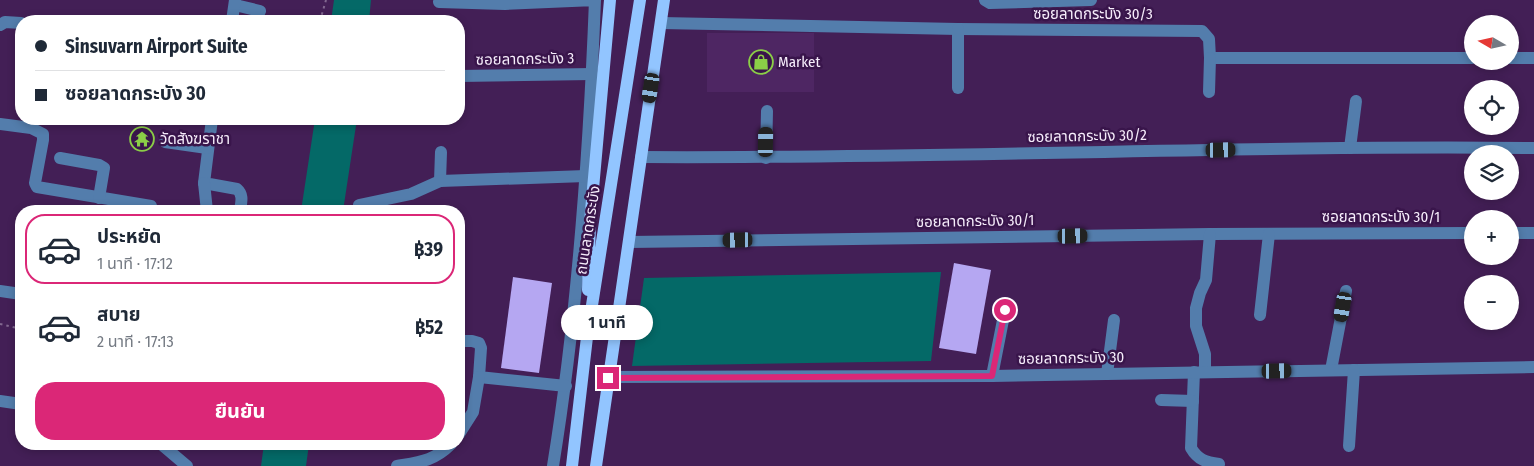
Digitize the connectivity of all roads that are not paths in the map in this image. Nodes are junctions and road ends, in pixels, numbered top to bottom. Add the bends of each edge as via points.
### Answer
1 (595, 0) edge
2 (610, 0) edge
3 (640, 0) edge
4 (664, 0) edge
5 (985, 0) edge
6 (1091, 0) edge
7 (235, 2) edge
8 (439, 2) dead end
9 (260, 11) dead end
10 (233, 15) edge
11 (15, 23) edge
12 (661, 24) junction
13 (0, 25) edge
14 (958, 29) junction
15 (1210, 58) junction
16 (1464, 58) edge
17 (1519, 58) edge
18 (1534, 58) edge
19 (592, 74) junction
20 (465, 76) edge
21 (958, 88) dead end
22 (1209, 92) dead end
23 (1356, 101) dead end
24 (767, 111) dead end
25 (0, 124) edge
26 (211, 125) edge
27 (165, 142) dead end
28 (207, 148) junction
29 (1350, 148) junction
30 (1534, 148) edge
31 (440, 152) dead end
32 (641, 157) junction
33 (60, 158) dead end
34 (766, 158) junction
35 (586, 176) junction
36 (440, 181) junction
37 (204, 183) junction
38 (99, 198) junction
39 (144, 205) edge
40 (206, 205) edge
41 (241, 205) edge
42 (359, 205) dead end
43 (1534, 232) edge
44 (1464, 233) edge
45 (1519, 233) edge
46 (1210, 234) junction
47 (1269, 234) junction
48 (629, 242) junction
49 (0, 291) edge
50 (1346, 291) dead end
51 (15, 293) edge
52 (1005, 310) dead end
53 (1260, 315) dead end
54 (1114, 320) dead end
55 (587, 338) junction
56 (465, 341) edge
57 (1534, 367) edge
58 (1331, 370) junction
59 (1354, 370) junction
60 (1200, 372) junction
61 (1107, 374) junction
62 (992, 376) junction
63 (479, 377) junction
64 (608, 378) junction
65 (566, 386) junction
66 (1162, 400) dead end
67 (1193, 400) junction
68 (0, 401) edge
69 (15, 403) edge
70 (465, 424) edge
71 (1349, 446) dead end
72 (168, 450) edge
73 (444, 450) edge
74 (1219, 464) dead end
75 (186, 466) edge
76 (397, 466) edge
77 (553, 466) edge
78 (572, 466) edge
79 (596, 466) edge

1 - 8 street via 505,4
1 - 19 street
2 - 55 main road via 590,222
3 - 55 main road, ถนนลาดกระบัง
4 - 12 main road
5 - 6 street via 990,3
7 - 9 street
7 - 10 street
11 - 13 street
12 - 14 street, ซอยลาดกระบัง 30/3
12 - 32 main road
14 - 15 street, ซอยลาดกระบัง 30/3 via 1202,31 1209,39
14 - 21 street
15 - 16 street
15 - 22 street, ซอยลาดกระบัง 30/3
17 - 18 street
19 - 20 street, ซอยลาดกระบัง 3
19 - 35 street
23 - 29 street
24 - 34 street
25 - 38 street via 32,128 43,134 37,187
26 - 28 street
27 - 28 street
28 - 37 street
29 - 30 street, ซอยลาดกระบัง 30/2
29 - 34 street, ซอยลาดกระบัง 30/2
31 - 36 street
32 - 34 street, ซอยลาดกระบัง 30/2
32 - 48 main road
33 - 38 street via 104,168
35 - 36 street
35 - 65 street
36 - 42 street via 411,194
37 - 40 street
37 - 41 street via 237,190 242,196
38 - 39 street
43 - 45 street
44 - 47 street, ซอยลาดกระบัง 30/1
46 - 47 street, ซอยลาดกระบัง 30/1
46 - 48 street, ซอยลาดกระบัง 30/1
46 - 60 street via 1206,280 1196,308 1196,326 1205,354
47 - 53 street
48 - 64 main road
49 - 51 street
50 - 58 street
52 - 62 street
54 - 61 street
55 - 78 main road, ถนนลาดกระบัง
56 - 63 street via 479,343 481,348
57 - 59 street, ซอยลาดกระบัง 30
58 - 59 street, ซอยลาดกระบัง 30
58 - 60 street, ซอยลาดกระบัง 30
59 - 71 street
60 - 61 street, ซอยลาดกระบัง 30
60 - 67 street
61 - 62 street, ซอยลาดกระบัง 30
62 - 64 street, ซอยลาดกระบัง 30
63 - 65 street
63 - 70 street via 473,412
64 - 79 main road
65 - 77 street
66 - 67 street
67 - 74 street via 1191,448 1203,461
68 - 69 street
72 - 75 street
73 - 76 street via 423,462

